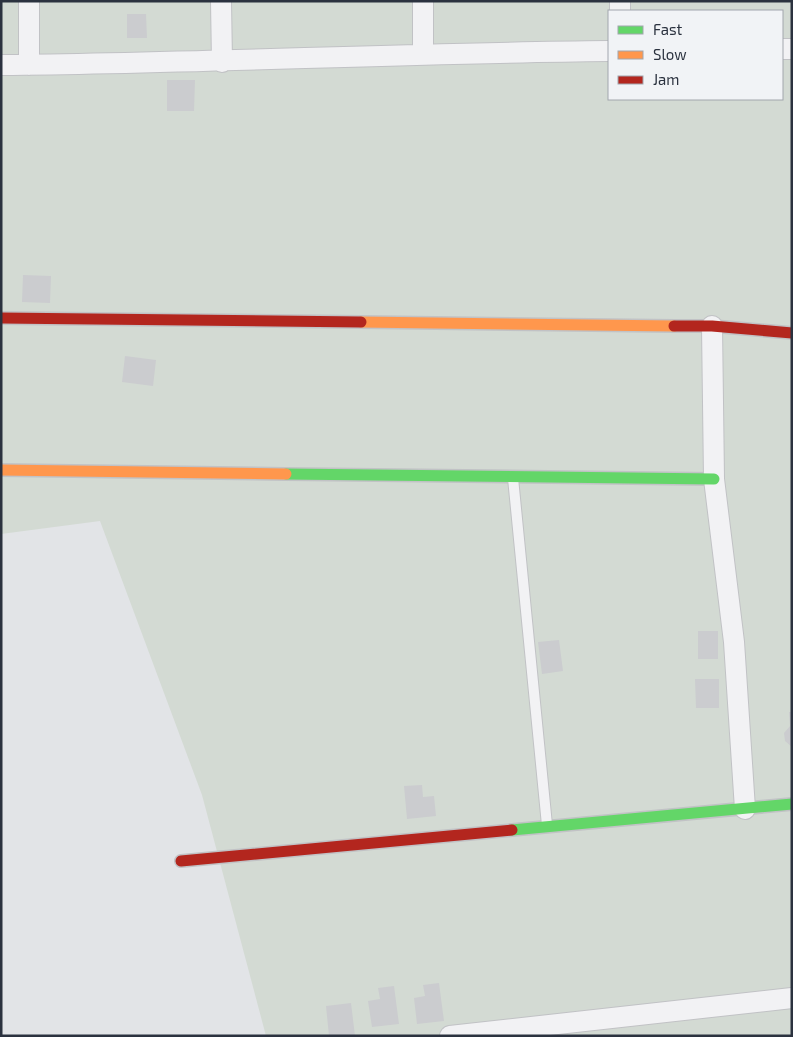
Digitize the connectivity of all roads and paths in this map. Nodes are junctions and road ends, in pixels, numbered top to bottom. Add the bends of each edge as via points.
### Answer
1 (30, 1) edge
2 (222, 1) edge
3 (423, 1) edge
4 (608, 51) edge
5 (423, 53) junction
6 (222, 62) junction
7 (1, 65) edge
8 (29, 65) junction
9 (1, 318) edge
10 (712, 326) junction
11 (792, 333) edge
12 (1, 470) edge
13 (513, 477) junction
14 (714, 479) junction
15 (792, 804) edge
16 (745, 809) junction
17 (547, 828) junction
18 (181, 861) dead end
19 (792, 998) edge
20 (450, 1036) edge

1 - 8 street
2 - 6 street
3 - 5 street
4 - 5 street
5 - 6 street
6 - 8 street
7 - 8 street
9 - 10 street
10 - 11 street
10 - 14 street
12 - 13 street
13 - 14 street
13 - 17 lane
14 - 16 street via 734,642
15 - 16 street
16 - 17 street
17 - 18 street
19 - 20 street

